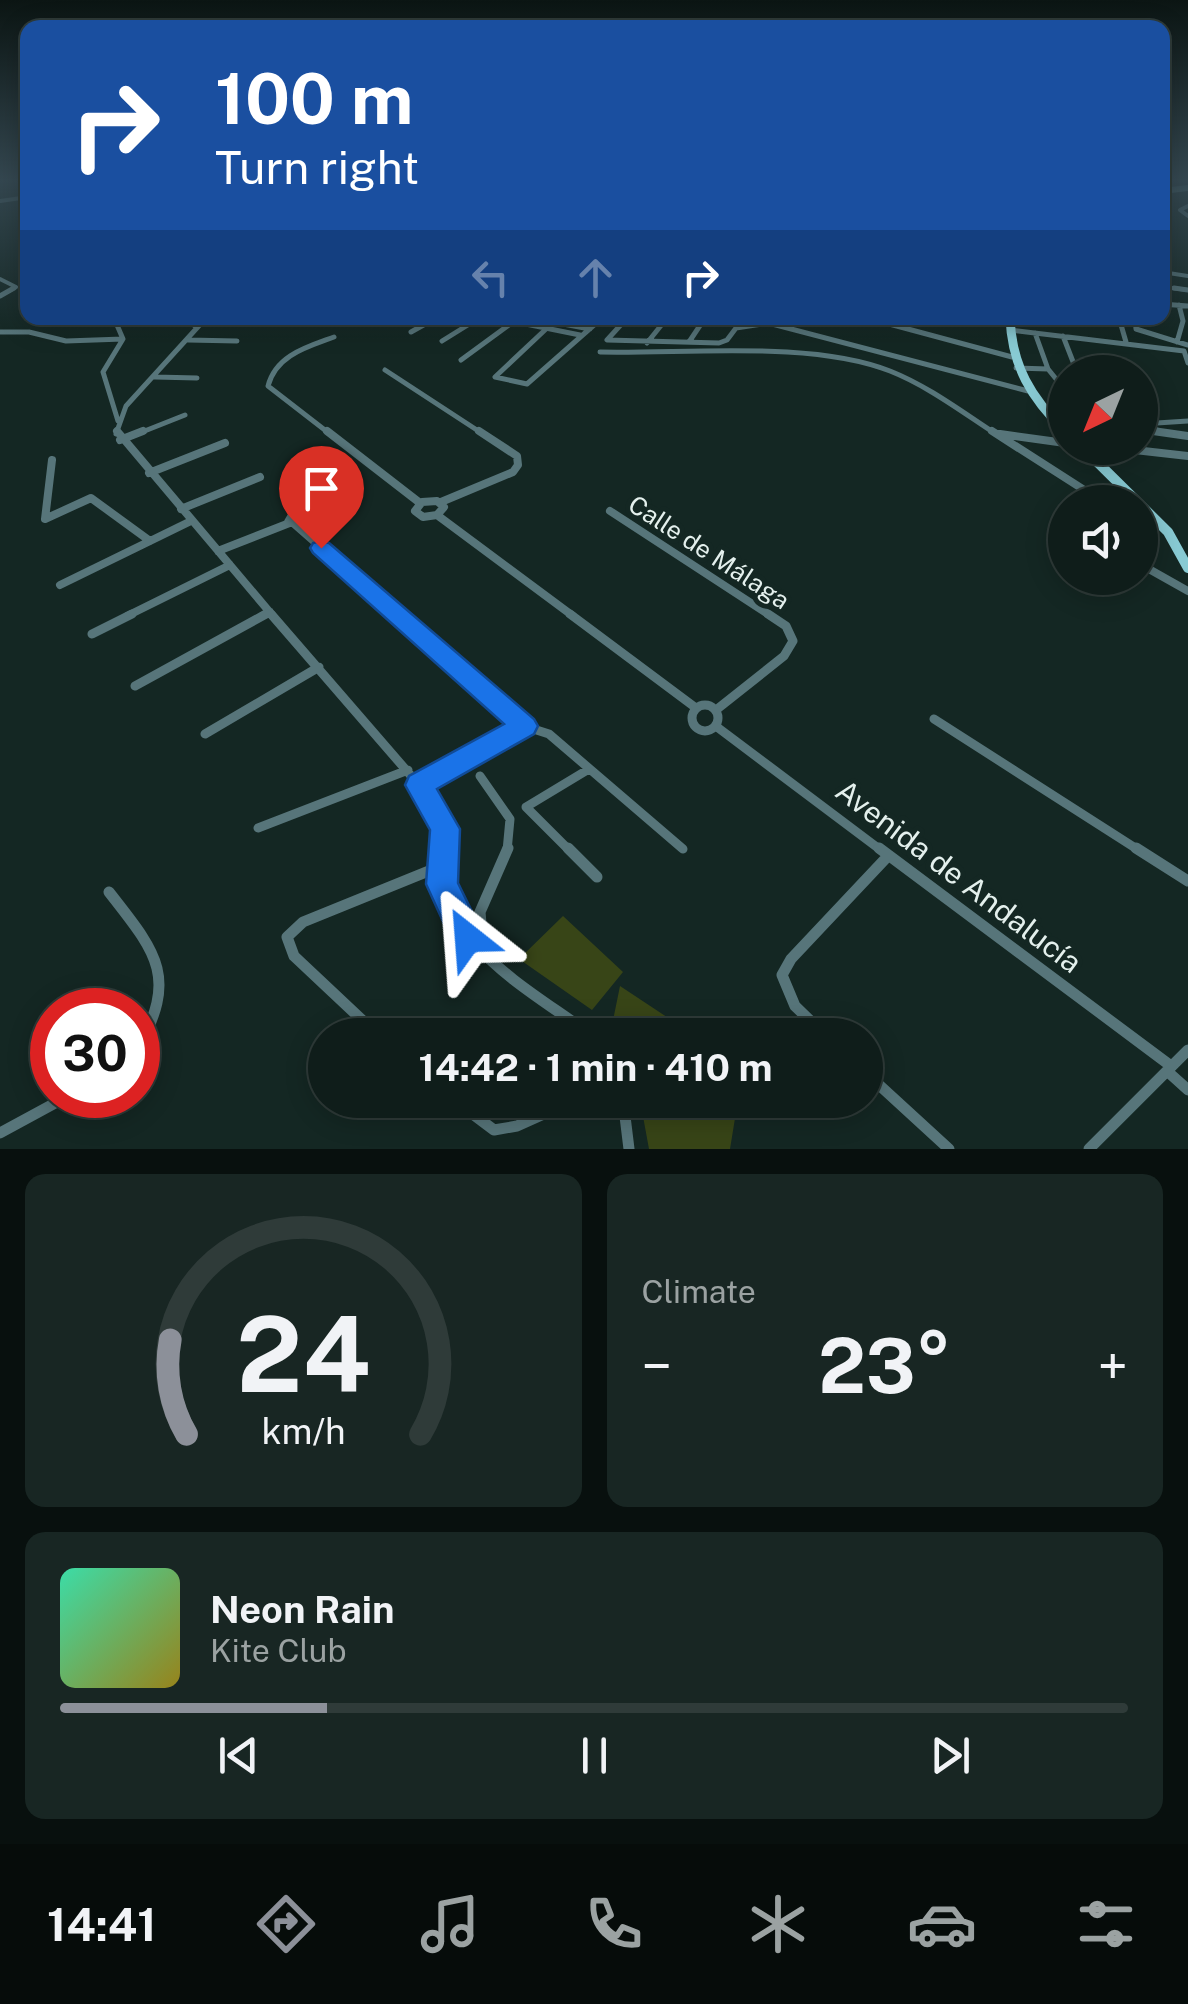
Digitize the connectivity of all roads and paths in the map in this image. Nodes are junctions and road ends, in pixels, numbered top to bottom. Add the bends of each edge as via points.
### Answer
1 (1170, 270) edge
2 (1174, 270) dead end
3 (0, 280) edge
4 (0, 294) edge
5 (1170, 304) edge
6 (1179, 305) junction
7 (1188, 306) edge
8 (117, 325) edge
9 (194, 325) edge
10 (200, 325) edge
11 (424, 325) edge
12 (468, 325) edge
13 (509, 325) edge
14 (527, 325) edge
15 (577, 325) edge
16 (594, 325) edge
17 (621, 325) edge
18 (662, 325) edge
19 (701, 325) edge
20 (757, 325) edge
21 (779, 325) edge
22 (893, 325) edge
23 (1010, 325) edge
24 (1121, 325) edge
25 (1136, 325) edge
26 (197, 328) junction
27 (546, 329) junction
28 (590, 329) junction
29 (1010, 330) junction
30 (0, 332) edge
31 (411, 332) dead end
32 (1035, 333) junction
33 (580, 335) junction
34 (1063, 336) junction
35 (1154, 336) junction
36 (331, 338) dead end
37 (122, 339) junction
38 (188, 340) junction
39 (237, 341) dead end
40 (442, 341) dead end
41 (650, 342) junction
42 (690, 342) junction
43 (1126, 342) junction
44 (1178, 342) junction
45 (1144, 345) junction
46 (1188, 345) edge
47 (600, 352) dead end
48 (652, 353) junction
49 (1070, 355) edge
50 (1012, 356) junction
51 (462, 360) dead end
52 (922, 363) junction
53 (1188, 363) edge
54 (1016, 368) junction
55 (1048, 369) joint
56 (388, 372) dead end
57 (155, 377) junction
58 (908, 377) junction
59 (197, 378) dead end
60 (1028, 391) junction
61 (1048, 412) edge
62 (185, 414) dead end
63 (1188, 421) edge
64 (118, 422) junction
65 (1158, 424) edge
66 (1158, 430) edge
67 (994, 432) junction
68 (1188, 436) edge
69 (120, 440) junction
70 (1048, 440) edge
71 (225, 443) dead end
72 (1158, 452) edge
73 (1188, 455) edge
74 (52, 460) dead end
75 (1100, 465) edge
76 (149, 473) junction
77 (260, 477) dead end
78 (1077, 485) edge
79 (441, 502) junction
80 (420, 503) junction
81 (296, 508) dead end
82 (181, 509) junction
83 (610, 511) dead end
84 (438, 516) junction
85 (192, 521) junction
86 (288, 522) junction
87 (150, 541) junction
88 (218, 552) junction
89 (230, 565) junction
90 (1188, 568) edge
91 (1158, 574) edge
92 (60, 584) dead end
93 (1188, 591) edge
94 (270, 612) junction
95 (92, 634) dead end
96 (318, 667) junction
97 (136, 686) dead end
98 (696, 708) junction
99 (716, 710) junction
100 (934, 719) dead end
101 (524, 726) junction
102 (716, 727) junction
103 (205, 734) dead end
104 (590, 769) junction
105 (408, 770) junction
106 (480, 776) dead end
107 (419, 785) junction
108 (258, 828) dead end
109 (682, 849) dead end
110 (888, 856) junction
111 (441, 866) junction
112 (598, 877) dead end
113 (1188, 881) edge
114 (109, 892) dead end
115 (484, 959) junction
116 (160, 994) edge
117 (360, 1018) edge
118 (568, 1018) edge
119 (808, 1018) edge
120 (1188, 1050) edge
121 (1171, 1066) junction
122 (1188, 1071) edge
123 (883, 1088) edge
124 (1188, 1090) edge
125 (30, 1117) edge
126 (478, 1118) edge
127 (535, 1118) edge
128 (625, 1118) edge
129 (0, 1133) edge
130 (629, 1149) edge
131 (949, 1149) edge
132 (1089, 1149) edge

1 - 2 street
3 - 4 street via 8,286
5 - 6 street
6 - 7 street
6 - 44 street
8 - 37 street
9 - 26 street
10 - 26 street
11 - 31 street
12 - 40 street
13 - 51 street
14 - 27 street
15 - 28 street
16 - 28 street
17 - 41 street via 607,340
18 - 41 street
19 - 42 street
20 - 42 street via 736,328 723,342
21 - 52 street
22 - 50 street
23 - 29 main road
24 - 43 street
25 - 35 street
26 - 38 street
27 - 33 street
27 - 33 street via 496,377 526,384
28 - 33 street
29 - 32 street
29 - 50 main road
30 - 37 street via 66,341
32 - 34 street
32 - 55 street
34 - 43 street
34 - 49 street
35 - 44 street
35 - 45 street
36 - 80 street via 286,357 268,378 269,388
37 - 64 street via 103,372
38 - 39 street
38 - 57 street
41 - 42 street
41 - 48 street
43 - 45 street
44 - 46 street
45 - 53 street via 1184,350
47 - 48 street
48 - 58 street via 784,355
50 - 54 main road
52 - 58 street
52 - 60 street
54 - 55 street
54 - 60 main road
56 - 79 street via 517,456 512,472
57 - 59 street
57 - 64 street via 133,394
58 - 67 street
60 - 61 main road
62 - 69 street
63 - 65 street
64 - 69 street
66 - 68 street
67 - 70 street
67 - 78 street
69 - 76 street
71 - 76 street
72 - 73 street
74 - 87 street via 45,519 91,498
75 - 90 main road via 1168,532
76 - 82 street
77 - 82 street
79 - 80 street
79 - 84 street
80 - 84 street via 419,516
81 - 86 street
82 - 85 street
83 - 99 street, Calle de Málaga via 786,626 793,641 784,656
84 - 98 street
85 - 87 street
85 - 88 street
86 - 88 street
86 - 101 street
87 - 92 street
88 - 89 street
89 - 94 street
89 - 95 street
91 - 93 street
94 - 96 street
94 - 97 street
96 - 103 street
96 - 105 street
98 - 99 street
98 - 102 street via 693,724
99 - 102 street
100 - 113 street
101 - 104 street via 549,734
101 - 107 street
102 - 110 street, Avenida de Andalucía
104 - 109 street
104 - 112 street via 526,807
105 - 107 street
105 - 108 street
106 - 115 street via 510,819 507,855 480,912
107 - 111 street via 445,829
110 - 119 street via 782,976 788,997
110 - 121 street, Avenida de Andalucía
111 - 115 street via 446,899
111 - 117 street via 303,922 286,937 294,956
114 - 116 street via 153,950 164,977
115 - 118 street
120 - 121 street
121 - 122 street
121 - 124 street
121 - 132 street
123 - 131 street
125 - 129 street
126 - 127 street via 494,1130
128 - 130 street

